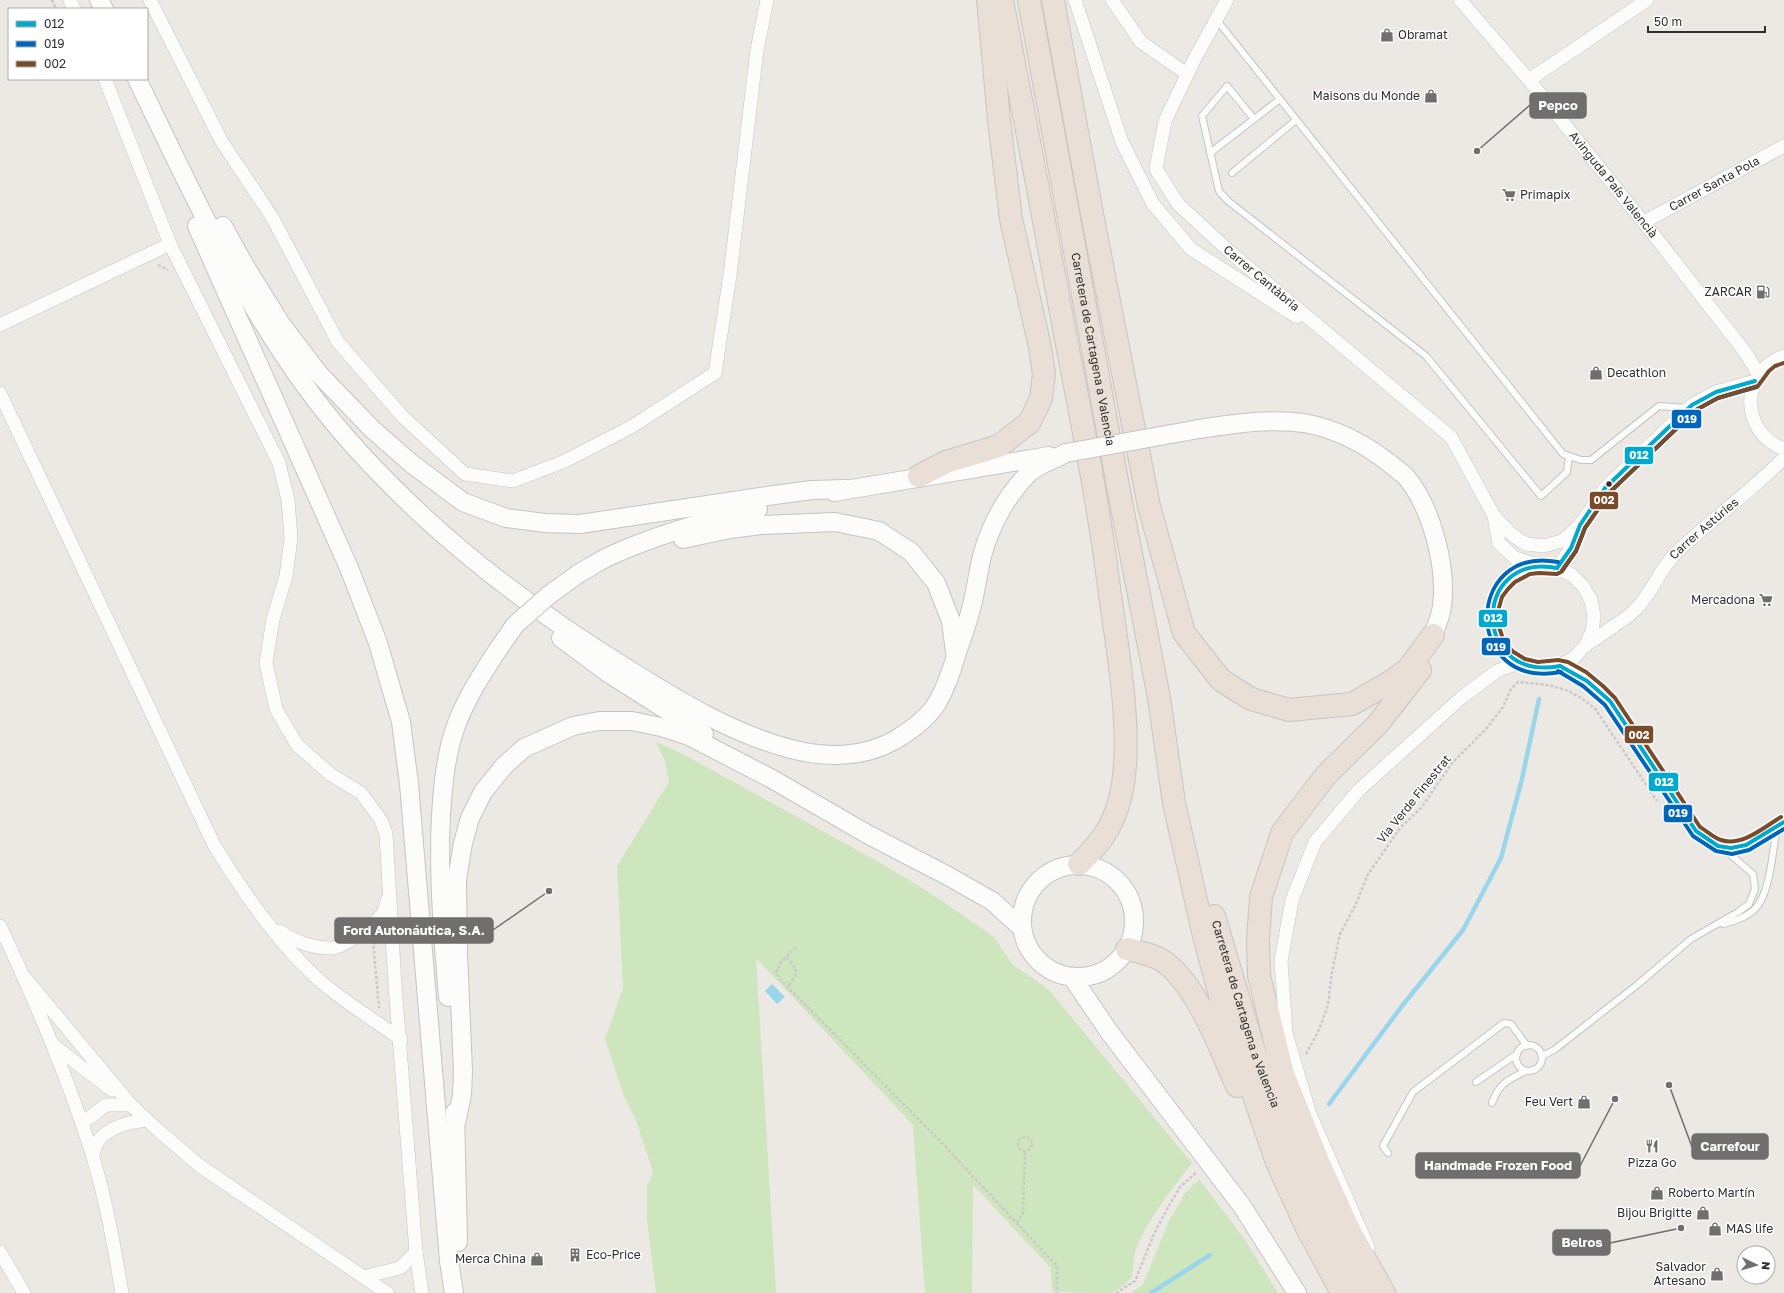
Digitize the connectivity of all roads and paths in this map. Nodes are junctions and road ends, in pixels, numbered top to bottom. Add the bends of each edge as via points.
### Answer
1 (150, 0) edge
2 (767, 0) edge
3 (988, 0) edge
4 (1002, 0) edge
5 (1029, 0) edge
6 (1053, 0) edge
7 (1075, 0) edge
8 (1112, 0) edge
9 (1227, 0) edge
10 (1460, 0) edge
11 (1647, 0) edge
12 (1216, 19) junction
13 (1187, 74) junction
14 (104, 80) edge
15 (133, 80) edge
16 (137, 80) edge
17 (145, 80) edge
18 (1529, 80) junction
19 (1280, 99) junction
20 (1254, 119) junction
21 (1296, 120) junction
22 (1784, 146) edge
23 (1210, 153) junction
24 (1232, 173) dead end
25 (1644, 222) junction
26 (170, 244) junction
27 (152, 253) junction
28 (172, 272) dead end
29 (0, 325) edge
30 (1345, 348) junction
31 (1783, 356) edge
32 (1757, 378) junction
33 (0, 393) edge
34 (1689, 408) junction
35 (1784, 449) edge
36 (1066, 453) junction
37 (1569, 456) junction
38 (1784, 458) edge
39 (919, 476) junction
40 (845, 490) junction
41 (1494, 516) junction
42 (1580, 525) junction
43 (639, 544) junction
44 (1541, 566) junction
45 (1557, 568) junction
46 (520, 596) junction
47 (1433, 635) junction
48 (1585, 646) junction
49 (955, 658) junction
50 (1518, 662) junction
51 (1560, 666) junction
52 (1158, 698) junction
53 (772, 779) junction
54 (1659, 804) dead end
55 (1781, 825) edge
56 (1718, 846) junction
57 (1079, 864) junction
58 (390, 893) junction
59 (372, 924) junction
60 (0, 926) edge
61 (271, 926) junction
62 (1714, 926) junction
63 (1022, 928) junction
64 (796, 947) dead end
65 (1127, 949) junction
66 (787, 956) junction
67 (1072, 977) junction
68 (26, 979) junction
69 (788, 987) junction
70 (381, 1025) junction
71 (400, 1039) junction
72 (54, 1046) junction
73 (1527, 1046) junction
74 (1517, 1054) junction
75 (1542, 1056) junction
76 (1305, 1057) dead end
77 (1526, 1071) junction
78 (1476, 1082) dead end
79 (1492, 1103) dead end
80 (131, 1105) junction
81 (146, 1120) junction
82 (82, 1122) junction
83 (456, 1123) junction
84 (1025, 1151) junction
85 (1388, 1153) dead end
86 (93, 1155) junction
87 (1197, 1172) dead end
88 (1017, 1223) junction
89 (1306, 1226) junction
90 (0, 1252) edge
91 (416, 1252) junction
92 (364, 1277) junction
93 (24, 1293) edge
94 (122, 1293) edge
95 (387, 1293) edge
96 (422, 1293) edge
97 (454, 1293) edge
98 (459, 1293) edge
99 (1057, 1293) edge
100 (1116, 1293) edge
101 (1298, 1293) edge
102 (1342, 1293) edge
103 (1377, 1293) edge

1 - 2 street via 222,142 272,217 338,342 402,416 465,474 513,480 565,461 631,427 715,372 730,275 757,50
3 - 39 highway via 1011,219 1044,374 1041,399 1029,423 999,446 946,462
4 - 57 highway via 1099,512 1122,681 1125,735 1123,786 1116,814 1106,835
5 - 52 highway, Carretera de Cartagena a Valencia
6 - 47 highway via 1149,506 1184,633 1221,680 1252,699 1290,710 1352,704 1408,669
7 - 30 street via 1122,142 1153,204 1191,249
8 - 13 street via 1141,42
9 - 12 street, Carrer Cantàbria
10 - 18 street, Avinguda País Valencià
11 - 18 street
12 - 13 street, Carrer Cantàbria
12 - 19 lane
13 - 30 street, Carrer Cantàbria via 1165,121 1156,169 1178,204 1230,252
14 - 26 street
15 - 97 main road via 146,115 349,568 378,643 400,722 409,784 449,1261
16 - 46 main road via 239,284 311,394 366,459 425,518
17 - 40 main road via 169,120 245,266 280,324 319,374 372,429 412,464 463,502 506,518 580,524 797,492
18 - 25 street, Avinguda País Valencià
19 - 20 lane
19 - 21 lane
20 - 23 lane
20 - 23 lane via 1227,86 1202,116
21 - 24 lane
21 - 37 lane via 1563,454
22 - 25 street, Carrer Santa Pola
23 - 37 lane via 1219,191 1228,201 1426,356 1541,496 1567,472
25 - 32 street, Avinguda País Valencià via 1745,352
26 - 27 street
26 - 58 street via 279,463 288,500 291,538 287,569 273,619 266,663 276,708 297,745 330,774 361,793 381,820 386,834
27 - 28 path via 158,266
27 - 29 street
30 - 41 street, Carrer Cantàbria via 1451,437
31 - 32 street via 1772,362
32 - 34 street via 1716,392
32 - 35 street via 1750,402 1755,424 1767,439
33 - 61 street via 214,845 244,892
34 - 37 lane via 1659,406 1591,460
34 - 42 street via 1605,488
36 - 39 main road
36 - 47 main road, bridge via 1235,424 1304,423 1341,433 1375,452 1407,477 1426,510 1436,543 1442,578 1442,607
36 - 49 main road via 1031,471 1005,502 985,546 972,607
38 - 48 street, Carrer Astúries via 1761,482 1676,554 1636,609
39 - 40 main road
40 - 43 main road via 714,518
41 - 42 street via 1511,534 1526,544 1544,546 1562,541
41 - 44 street via 1499,543 1515,558
42 - 45 street via 1571,548
43 - 49 main road via 659,543 761,525 835,522 879,531 911,552 936,583 951,621
43 - 83 main road, bridge via 611,555 578,574 515,625 471,693 457,723 443,784 440,849
44 - 45 street
44 - 50 street via 1520,571 1507,580 1497,593 1492,608 1496,640 1506,653
45 - 48 street via 1572,575 1583,586 1591,600 1592,632
46 - 49 main road via 600,652 711,718 793,750 838,756 864,752 893,741 936,706
46 - 53 main road via 548,628 567,644
47 - 103 highway via 1421,668 1377,725 1326,775 1282,833 1261,897 1259,976 1283,1074 1320,1166
48 - 51 street via 1574,658
50 - 51 street via 1546,669
50 - 103 street via 1497,671 1461,698 1359,790 1315,842 1292,900 1281,961 1286,1033 1310,1114 1366,1239
51 - 56 street via 1578,674 1610,701 1696,831
52 - 89 highway, Carretera de Cartagena a Valencia via 1174,803 1222,1003 1276,1160
52 - 103 highway, Carretera de Cartagena a Valencia via 1214,918 1255,1054 1322,1213
53 - 63 main road via 986,898
53 - 83 main road via 689,736 632,721 599,721 573,726 524,748 504,766 483,792 470,818 457,879 463,1071 462,1095
54 - 76 path, Via Verde Finestrat via 1596,710 1572,692 1555,686 1518,682 1487,728 1452,763 1422,807 1400,828 1367,876 1340,934 1328,1005
55 - 56 street via 1746,845 1731,848
55 - 62 lane via 1762,900 1739,919
56 - 62 lane via 1753,874 1755,889 1749,904
57 - 63 main road via 1055,869 1036,883 1024,904
57 - 65 main road via 1096,867 1109,873 1120,882 1128,894 1133,907 1134,921
58 - 59 street via 383,913
58 - 71 street
59 - 61 street via 365,931 333,948 290,939
59 - 70 path
60 - 68 street
61 - 70 street via 296,957 320,980
62 - 75 lane via 1691,939 1637,985 1554,1050
63 - 67 main road via 1028,946 1038,961 1054,972
64 - 66 path
65 - 67 main road via 1115,963 1103,971 1088,976
65 - 89 highway via 1166,963 1190,989 1209,1023 1271,1168
66 - 69 path via 796,969
66 - 69 path via 776,973
67 - 101 main road via 1110,1033 1242,1206
68 - 72 street
68 - 80 street
69 - 88 path
70 - 71 street
71 - 91 street
72 - 80 street
72 - 82 street
73 - 74 lane via 1521,1048
73 - 75 lane via 1537,1048
73 - 85 lane via 1511,1024 1504,1023 1413,1092 1383,1146
74 - 77 lane via 1519,1066
74 - 78 lane
75 - 77 lane via 1537,1068
77 - 79 lane via 1504,1082
80 - 81 street
80 - 82 street via 106,1105
81 - 86 street via 114,1128 99,1140
81 - 92 street via 200,1166
82 - 86 street
83 - 98 main road
84 - 84 path via 1031,1144 1029,1138 1023,1137 1018,1145
84 - 88 path via 1023,1213
86 - 94 street via 112,1232
87 - 100 path via 1180,1187 1166,1211 1135,1281
88 - 99 path via 1057,1266
89 - 102 highway, Carretera de Cartagena a Valencia
90 - 93 street
91 - 92 street via 400,1268
91 - 96 street
92 - 95 street

